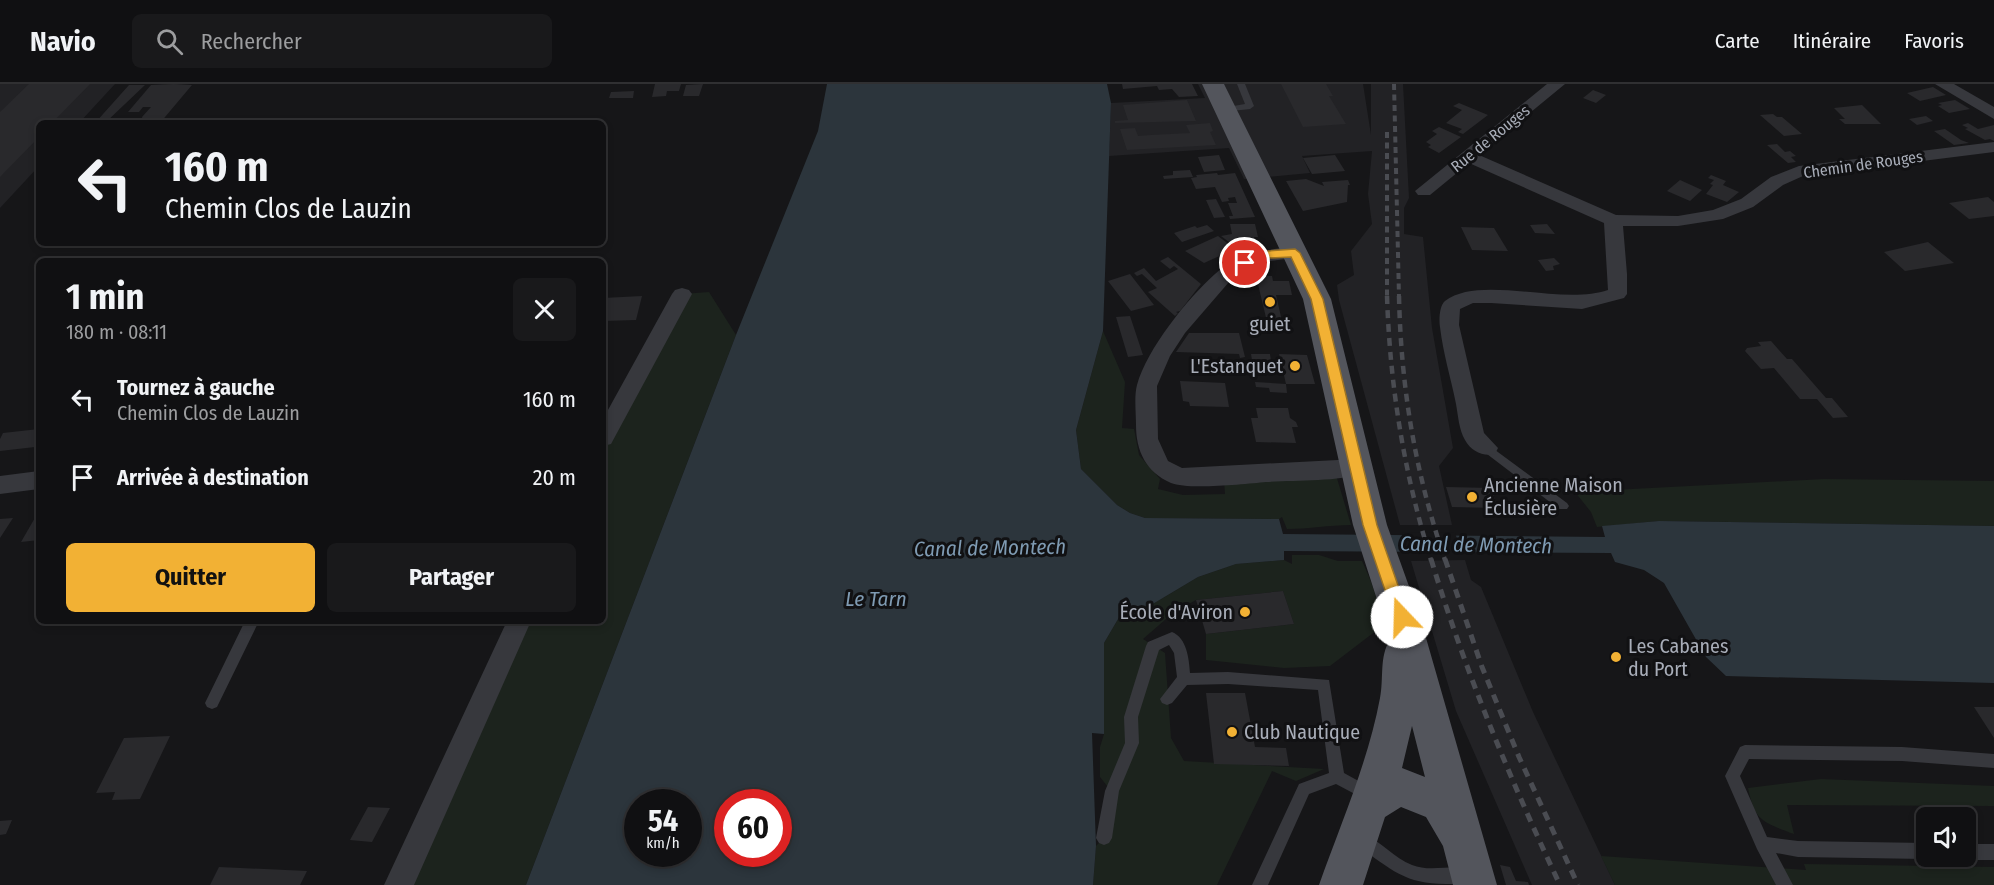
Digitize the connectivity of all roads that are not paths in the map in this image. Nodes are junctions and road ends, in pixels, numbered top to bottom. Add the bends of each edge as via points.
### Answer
1 (1213, 84) edge
2 (1241, 84) edge
3 (1557, 84) edge
4 (1943, 84) edge
5 (1226, 110) junction
6 (1994, 114) edge
7 (1994, 147) edge
8 (1468, 156) junction
9 (1424, 191) dead end
10 (1613, 220) junction
11 (1295, 253) junction
12 (682, 294) dead end
13 (606, 432) edge
14 (1487, 448) joint
15 (1357, 467) junction
16 (36, 480) edge
17 (0, 485) edge
18 (1563, 506) dead end
19 (1402, 617) junction
20 (251, 624) edge
21 (518, 624) edge
22 (1184, 679) junction
23 (1167, 699) dead end
24 (212, 703) dead end
25 (1994, 761) edge
26 (1358, 804) junction
27 (1104, 838) dead end
28 (1762, 844) junction
29 (1916, 851) edge
30 (1976, 852) edge
31 (1994, 852) edge
32 (1471, 870) edge
33 (399, 885) edge
34 (1260, 885) edge
35 (1341, 885) edge
36 (1785, 885) edge

1 - 5 main road
2 - 5 lane via 1251,106
3 - 8 street, Rue de Rouges
4 - 6 street
5 - 11 main road
7 - 10 street, Chemin de Rouges via 1799,171 1777,181 1747,203 1717,215 1678,221
8 - 9 street, Rue de Rouges
8 - 10 street, Chemin de Rouges
10 - 14 street via 1617,294 1584,303 1471,297 1451,306 1449,325 1474,437
11 - 15 main road via 1317,299
11 - 15 street via 1268,255 1245,263 1222,278 1178,328 1160,355 1147,386 1147,439 1160,467 1179,477
12 - 13 street
14 - 18 lane
15 - 19 main road via 1370,525
16 - 17 street
19 - 26 main road via 1402,682 1378,785
19 - 32 main road
20 - 24 lane
21 - 33 street
22 - 23 lane
22 - 26 lane via 1324,684
22 - 27 lane via 1181,652 1172,638 1153,646 1131,717 1132,743 1112,791
25 - 28 lane via 1902,754 1745,752 1732,776
26 - 32 lane via 1408,872 1434,877
26 - 32 main road via 1398,786 1442,803
26 - 34 lane via 1304,789
26 - 35 main road
28 - 29 lane via 1798,849
28 - 36 lane
30 - 31 lane

